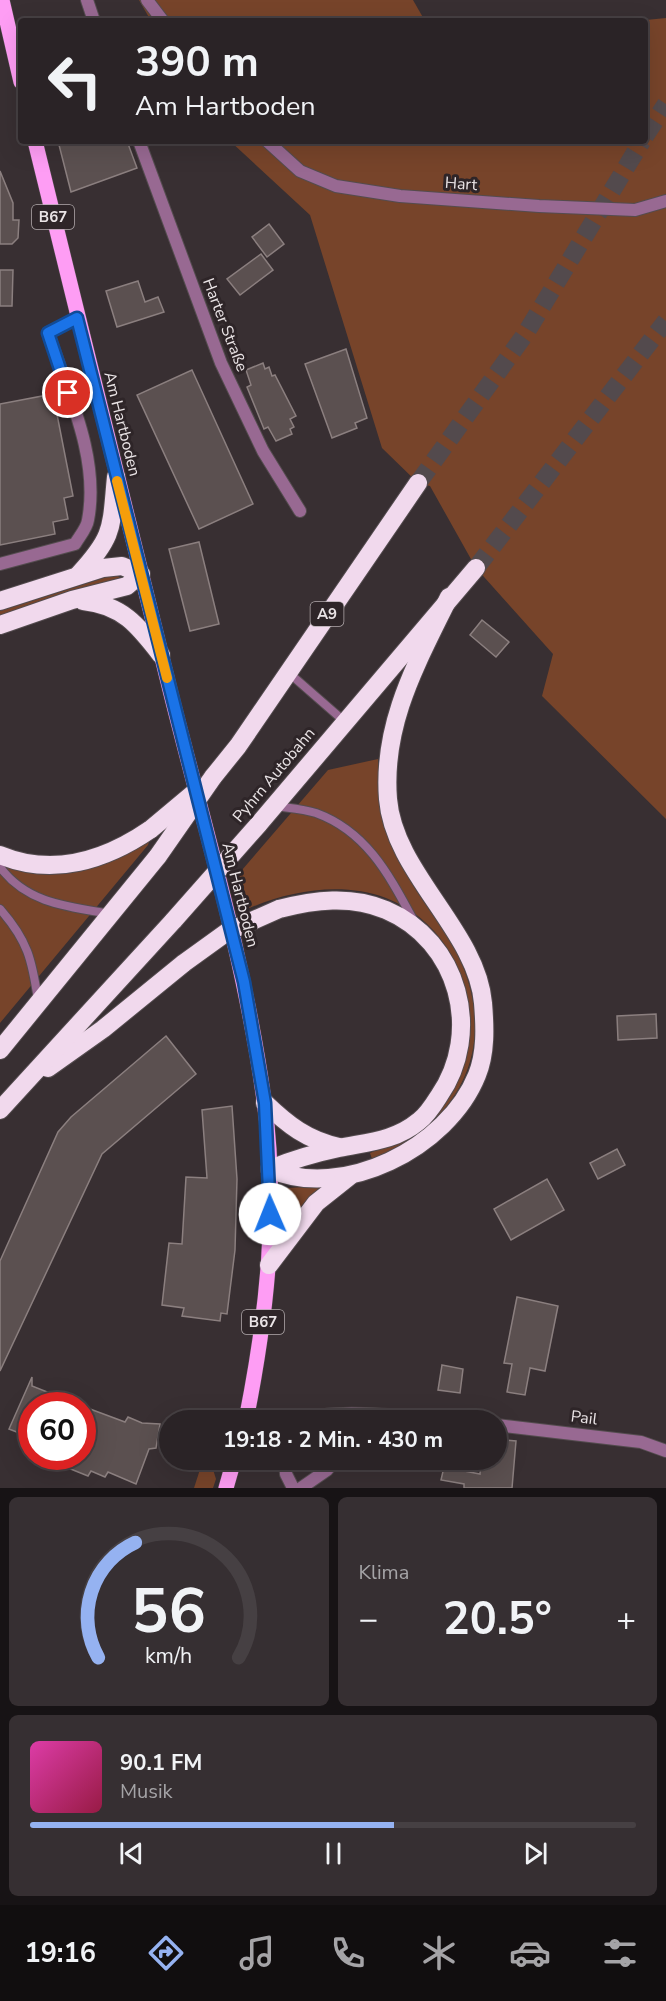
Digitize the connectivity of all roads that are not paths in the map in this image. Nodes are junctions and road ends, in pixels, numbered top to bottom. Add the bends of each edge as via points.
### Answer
1 (2, 0) edge
2 (87, 0) edge
3 (147, 0) edge
4 (93, 18) edge
5 (161, 18) edge
6 (18, 68) edge
7 (36, 144) edge
8 (140, 144) edge
9 (270, 144) edge
10 (666, 201) edge
11 (77, 318) junction
12 (116, 477) junction
13 (418, 483) tunnel mouth
14 (300, 511) dead end
15 (0, 564) edge
16 (476, 568) tunnel mouth
17 (141, 573) junction
18 (79, 574) junction
19 (449, 597) junction
20 (72, 600) junction
21 (0, 601) edge
22 (0, 625) edge
23 (161, 655) junction
24 (289, 674) junction
25 (344, 721) junction
26 (213, 777) junction
27 (274, 806) junction
28 (0, 855) edge
29 (0, 867) edge
30 (0, 909) edge
31 (112, 914) junction
32 (420, 932) junction
33 (39, 1005) junction
34 (0, 1050) edge
35 (24, 1084) junction
36 (265, 1103) junction
37 (0, 1110) edge
38 (340, 1148) junction
39 (270, 1169) junction
40 (352, 1174) junction
41 (269, 1264) junction
42 (248, 1410) edge
43 (507, 1426) edge
44 (666, 1451) edge
45 (231, 1470) edge
46 (286, 1470) edge
47 (327, 1470) edge
48 (226, 1488) edge
49 (293, 1488) edge
50 (301, 1488) edge

1 - 6 main road
2 - 4 street
3 - 5 street
7 - 11 main road, Am Hartboden / B67
8 - 14 street, Harter Straße via 221,363 263,452
9 - 10 street, Hart via 300,171 336,186 400,196 635,210
11 - 12 main road, Am Hartboden / B67
11 - 15 street via 48,333 81,430 90,480 88,522 75,544
12 - 17 main road, Am Hartboden / B67
12 - 18 highway via 111,530 104,546
13 - 24 highway, A9
16 - 19 highway, Pyhrn Autobahn
17 - 18 highway via 122,566
17 - 20 highway via 127,586
17 - 23 main road, Am Hartboden / B67
18 - 21 highway
19 - 25 highway, Pyhrn Autobahn
19 - 40 highway via 416,665 391,731 388,801 407,855 473,968 483,1001 482,1058 465,1097 434,1134 410,1153
20 - 22 highway
20 - 23 highway via 112,607 132,621
23 - 36 main road, Am Hartboden / B67 via 244,982
24 - 25 lane
24 - 26 highway, A9
25 - 27 highway, Pyhrn Autobahn
26 - 28 highway, bridge via 125,847 85,861 45,867
26 - 31 highway, A9, bridge
27 - 32 lane via 315,813 353,832 376,855
27 - 35 highway, Pyhrn Autobahn, bridge
29 - 31 lane via 34,898
30 - 33 lane via 21,933 34,968
31 - 33 highway, A9
32 - 35 highway, bridge via 387,910 354,901 313,900 279,909 227,932 103,1029
32 - 38 highway via 445,962 460,999 463,1036 449,1082 419,1121 381,1142
33 - 34 highway, A9
35 - 37 highway, Pyhrn Autobahn
36 - 38 highway via 298,1132
36 - 39 main road, Am Hartboden / B67
38 - 39 highway
39 - 40 highway via 302,1180
39 - 41 main road, Am Hartboden / B67
40 - 41 highway via 316,1203
41 - 42 main road, Am Hartboden / B67
43 - 44 street, Pail via 641,1443
45 - 48 main road
46 - 49 street
47 - 50 street

